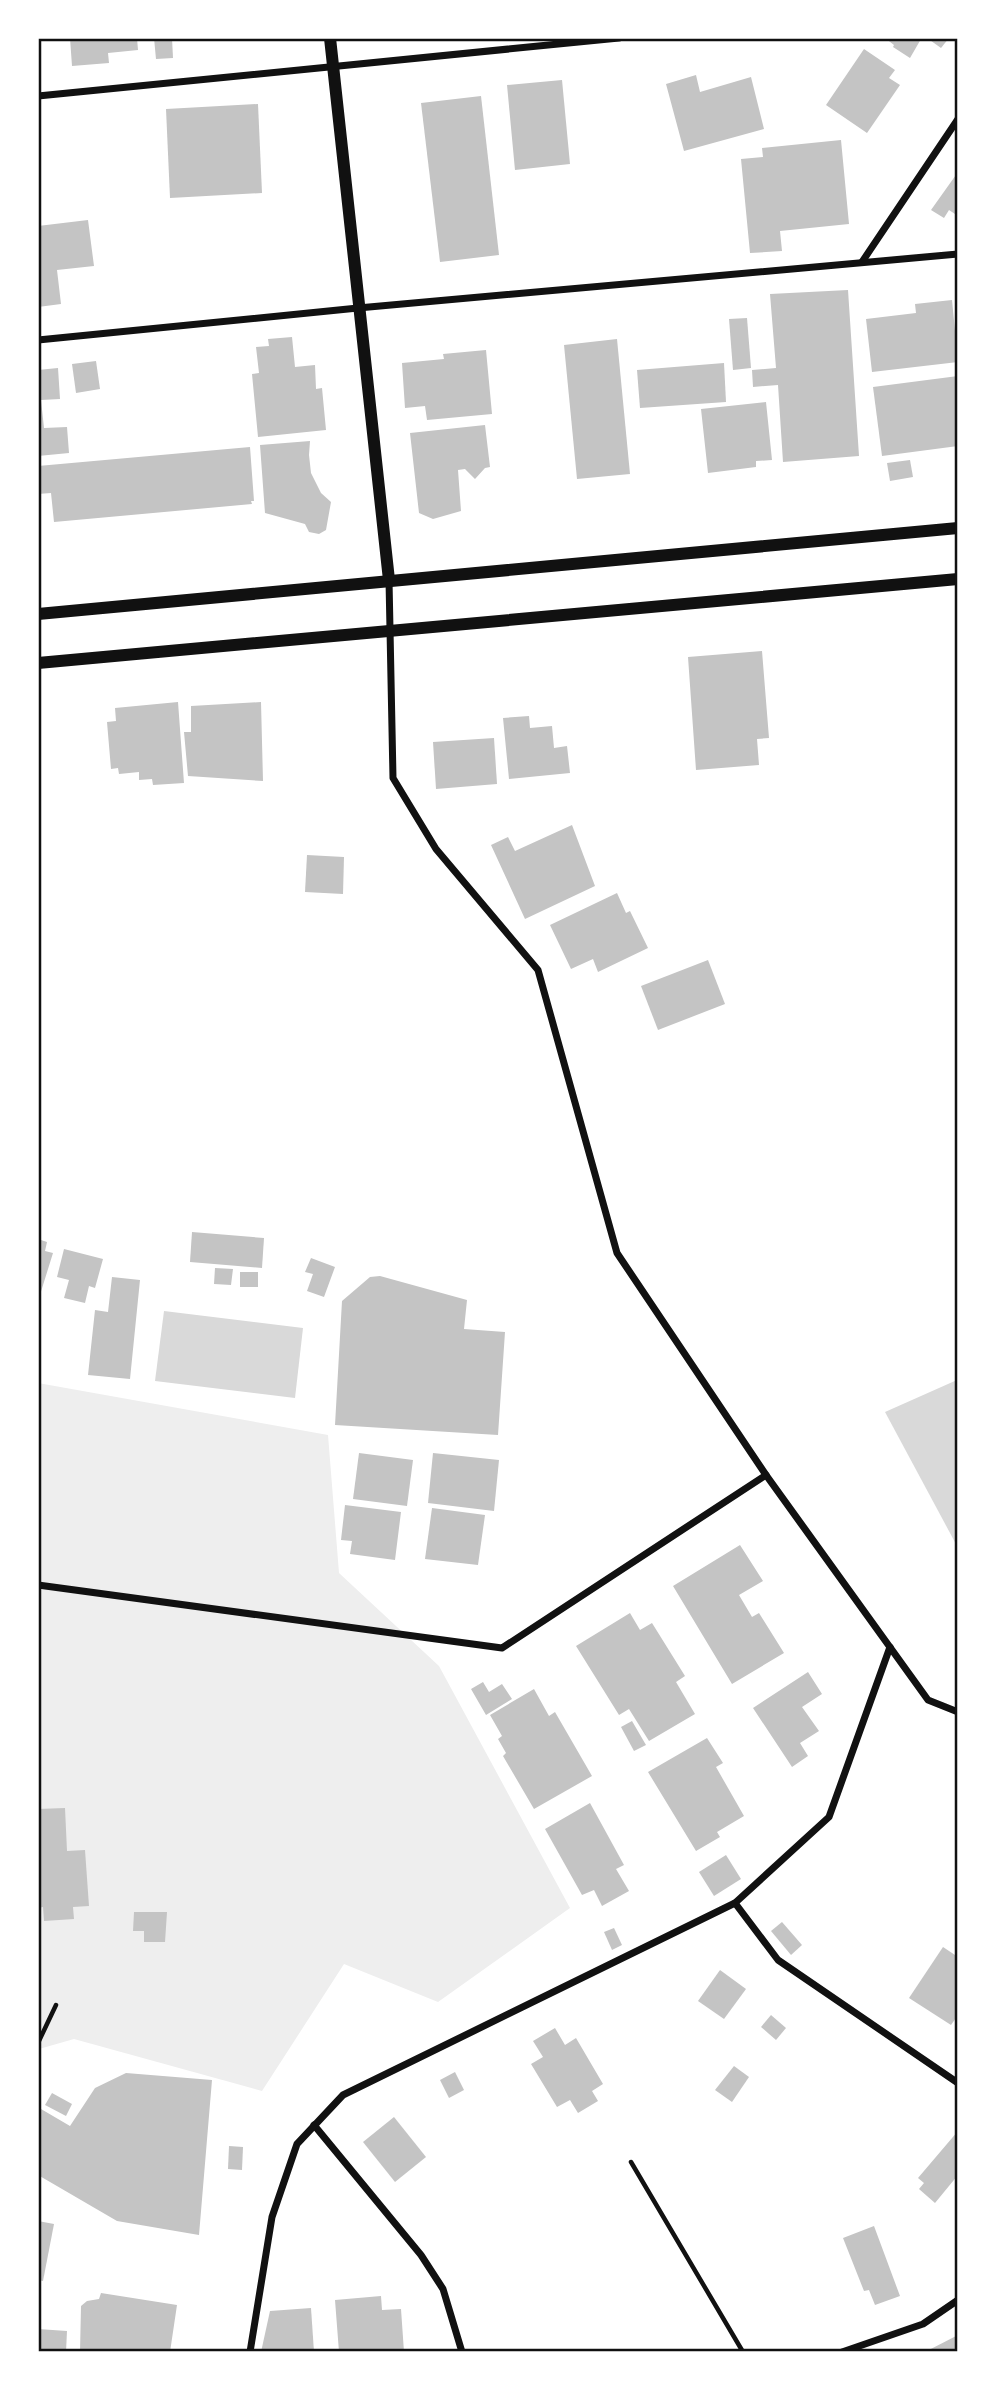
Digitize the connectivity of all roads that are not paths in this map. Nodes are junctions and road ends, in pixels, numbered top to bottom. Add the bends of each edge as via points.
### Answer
1 (330, 38) edge
2 (619, 38) edge
3 (333, 67) junction
4 (38, 96) edge
5 (957, 119) edge
6 (957, 254) edge
7 (862, 262) junction
8 (358, 308) junction
9 (38, 340) edge
10 (957, 528) edge
11 (957, 579) edge
12 (389, 580) junction
13 (38, 614) edge
14 (390, 629) junction
15 (38, 663) edge
16 (766, 1475) junction
17 (38, 1585) edge
18 (890, 1647) junction
19 (957, 1712) edge
20 (735, 1903) junction
21 (957, 2083) edge
22 (314, 2125) junction
23 (957, 2300) edge
24 (250, 2351) edge
25 (462, 2351) edge
26 (842, 2351) edge

1 - 3 street
2 - 3 street
3 - 4 street
3 - 8 street
5 - 7 street
6 - 7 street
7 - 8 street
8 - 9 street
8 - 12 street
10 - 12 street
11 - 14 street
12 - 13 street
12 - 14 street
14 - 15 street
14 - 16 street via 393,778 436,849 538,970 617,1254
16 - 17 street via 502,1648
16 - 18 street
18 - 19 street via 928,1700
18 - 20 street via 829,1817
20 - 21 street via 778,1959
20 - 22 street via 343,2095
22 - 24 street via 297,2144 272,2217
22 - 25 street via 421,2255 443,2289
23 - 26 street via 923,2324

